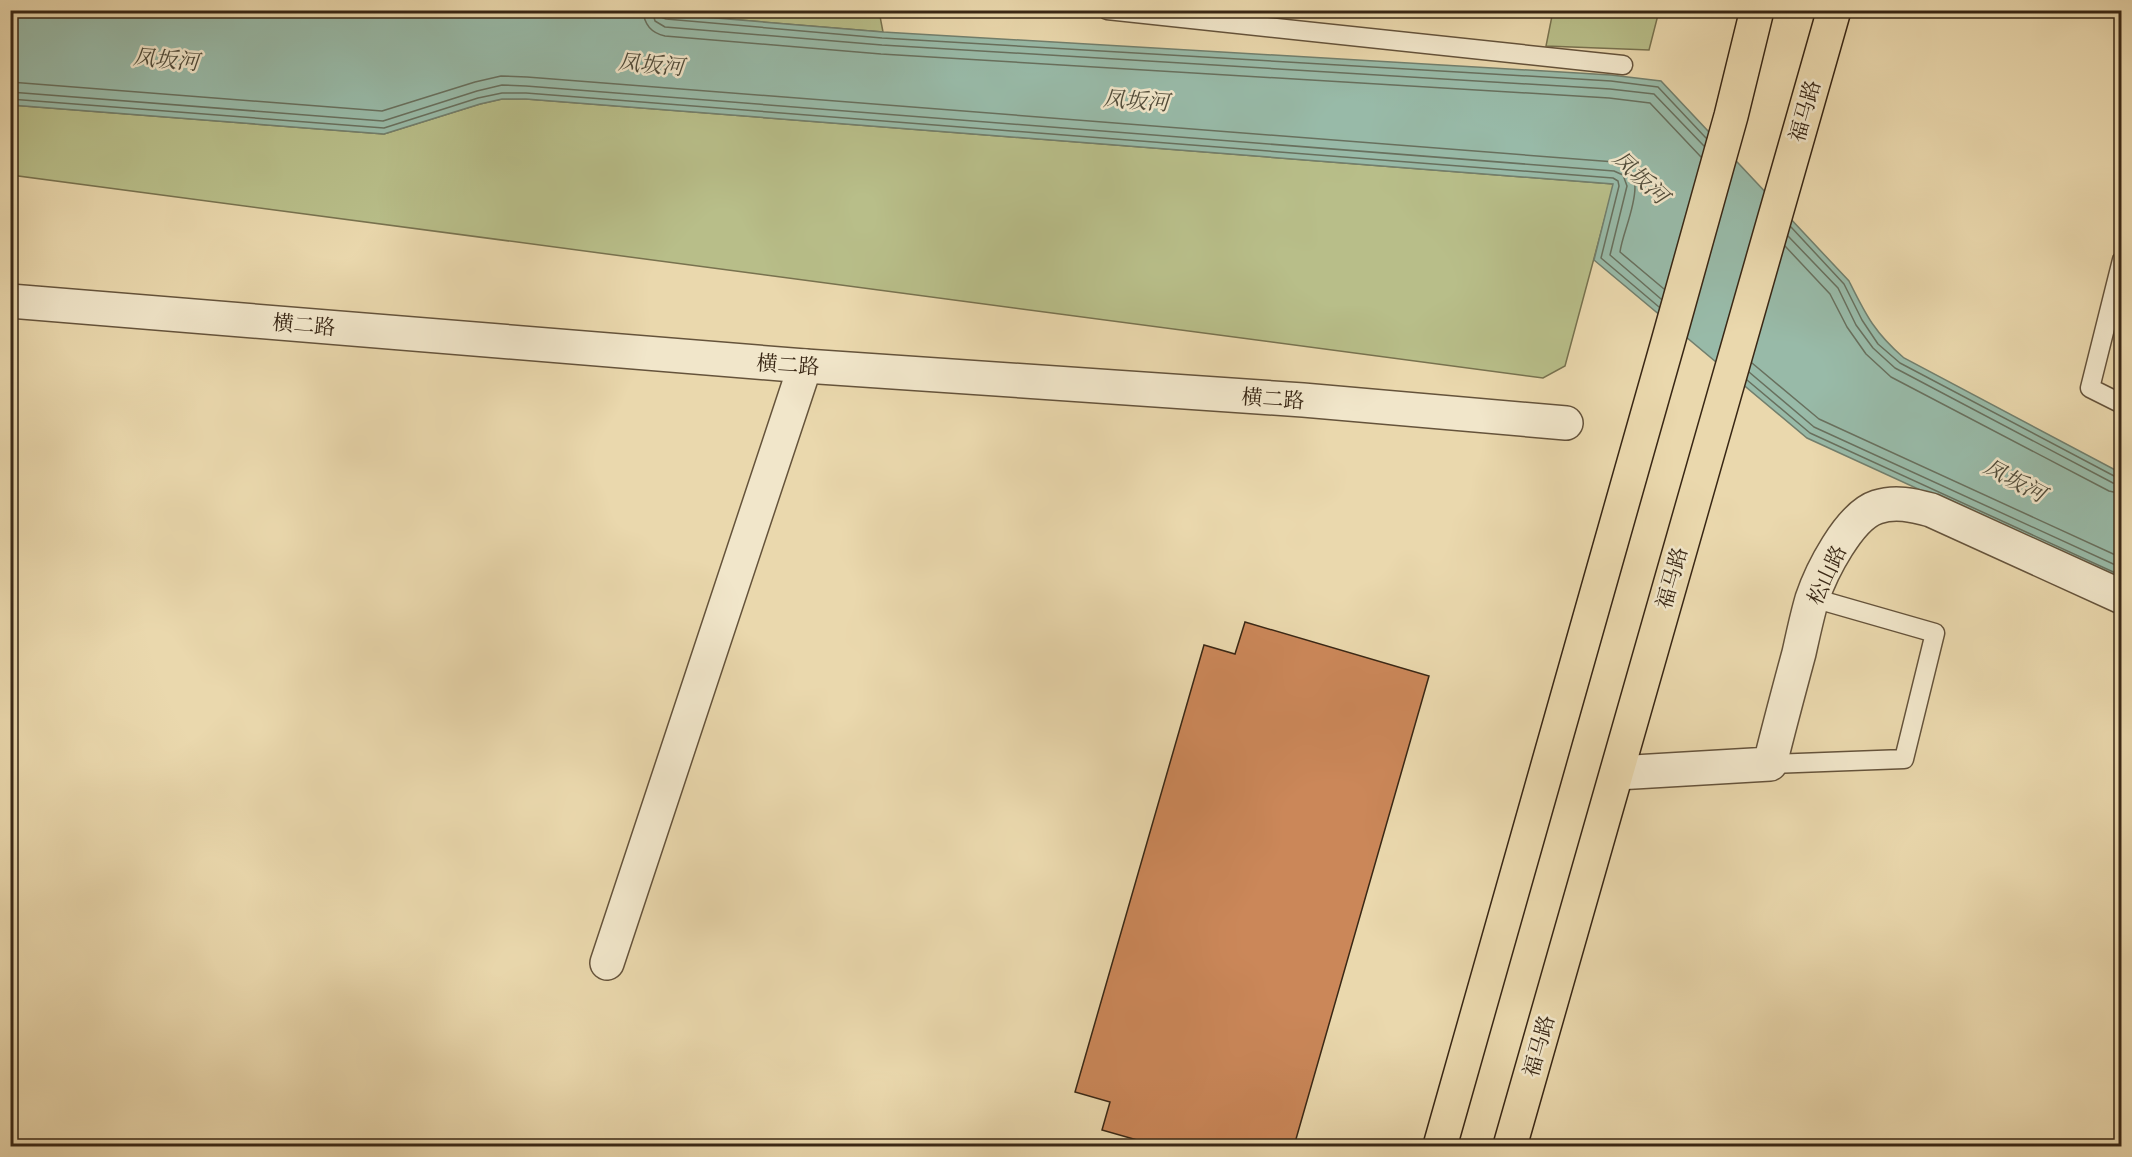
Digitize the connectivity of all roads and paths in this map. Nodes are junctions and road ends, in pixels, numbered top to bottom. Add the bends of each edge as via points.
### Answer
1 (1107, 10) edge
2 (1757, 10) edge
3 (1834, 10) edge
4 (1623, 65) dead end
5 (2121, 260) edge
6 (10, 302) edge
7 (805, 366) junction
8 (2121, 404) edge
9 (1566, 423) dead end
10 (2121, 597) edge
11 (1813, 598) junction
12 (1770, 764) junction
13 (1617, 773) junction
14 (607, 963) dead end
15 (1440, 1146) edge
16 (1510, 1146) edge

1 - 4 lane
2 - 15 main road via 1668,342
3 - 13 main road, 福马路
5 - 8 lane via 2090,388
6 - 7 street, 横二路
7 - 9 street, 横二路 via 1303,400
7 - 14 street
10 - 11 street, 松山路 via 1931,510 1894,503 1875,507 1857,520 1828,563
11 - 12 street, 松山路
11 - 12 lane via 1935,633 1904,759
12 - 13 street
13 - 16 main road, 福马路

